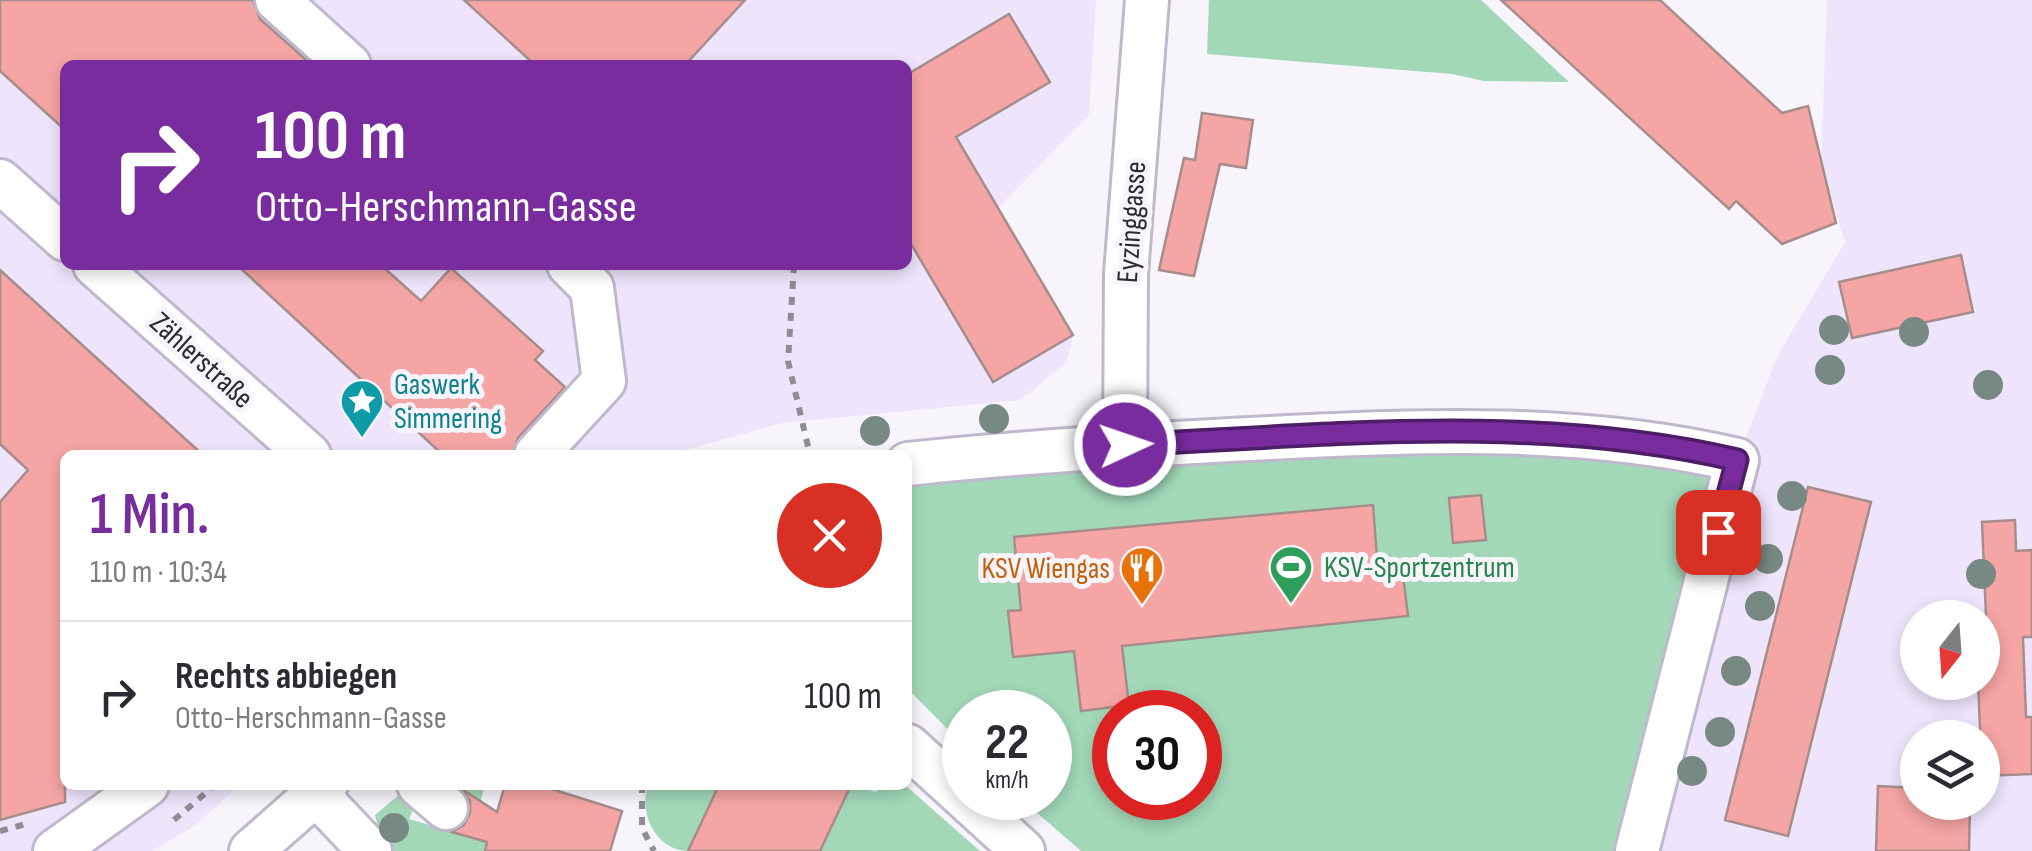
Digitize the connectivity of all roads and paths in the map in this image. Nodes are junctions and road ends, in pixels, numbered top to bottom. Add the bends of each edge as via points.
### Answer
1 (277, 0) edge
2 (1147, 0) edge
3 (343, 60) edge
4 (0, 181) edge
5 (60, 235) edge
6 (100, 270) edge
7 (574, 270) edge
8 (794, 270) edge
9 (1125, 445) junction
10 (303, 450) edge
11 (541, 450) edge
12 (809, 450) edge
13 (912, 464) edge
14 (912, 750) edge
15 (139, 790) edge
16 (321, 790) edge
17 (642, 790) edge
18 (55, 851) edge
19 (251, 851) edge
20 (370, 851) edge
21 (654, 851) edge
22 (1023, 851) edge
23 (1637, 851) edge

1 - 3 street
2 - 9 street, Eyzinggasse via 1126,274
4 - 5 street
6 - 10 street, Zählerstraße
7 - 11 street via 592,288 604,381
8 - 12 path via 788,361
9 - 13 street
9 - 23 street via 1541,432 1628,438 1737,460
14 - 22 street
15 - 18 street
16 - 19 street
16 - 20 street
17 - 21 path via 642,828

